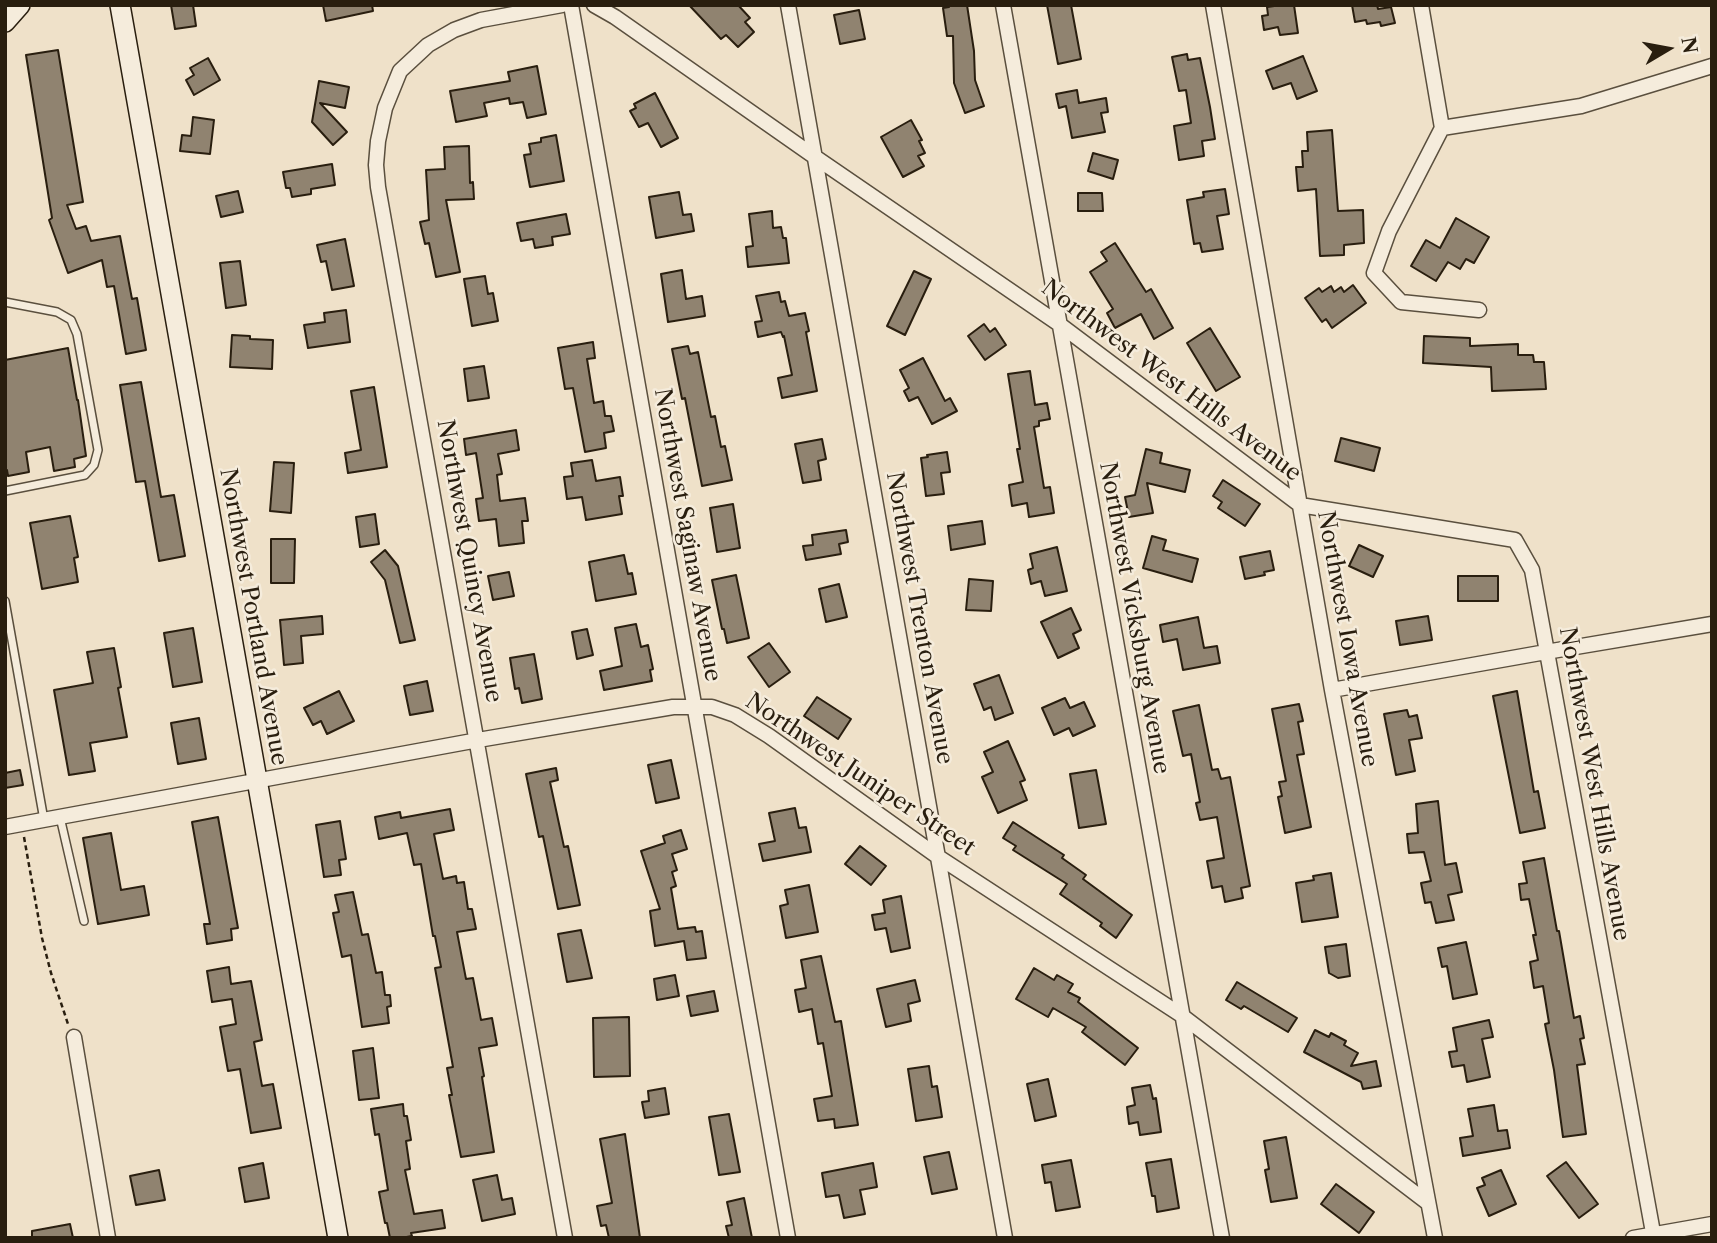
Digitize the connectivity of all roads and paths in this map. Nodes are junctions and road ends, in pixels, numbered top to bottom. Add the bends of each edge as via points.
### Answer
1 (20, 5) edge
2 (120, 5) edge
3 (562, 5) edge
4 (571, 5) edge
5 (594, 5) edge
6 (788, 5) edge
7 (1003, 5) edge
8 (1213, 5) edge
9 (1421, 5) edge
10 (5, 22) edge
11 (1712, 66) edge
12 (1442, 128) junction
13 (814, 157) junction
14 (5, 302) edge
15 (1479, 310) dead end
16 (1059, 324) junction
17 (5, 491) edge
18 (1300, 505) junction
19 (5, 601) edge
20 (1712, 624) edge
21 (1546, 652) junction
22 (1332, 690) junction
23 (694, 706) junction
24 (478, 740) junction
25 (257, 781) junction
26 (60, 817) junction
27 (44, 820) junction
28 (22, 824) junction
29 (5, 827) edge
30 (937, 856) junction
31 (84, 921) dead end
32 (1181, 1015) junction
33 (74, 1037) joint
34 (1428, 1203) junction
35 (1712, 1224) edge
36 (1653, 1236) edge
37 (108, 1238) edge
38 (338, 1238) edge
39 (565, 1238) edge
40 (788, 1238) edge
41 (1005, 1238) edge
42 (1222, 1238) edge
43 (1435, 1238) edge
44 (1633, 1238) edge

1 - 10 street
2 - 25 street, Northwest Portland Avenue
3 - 24 street, Northwest Quincy Avenue via 481,20 428,45 400,71 378,141 379,187
4 - 23 street, Northwest Saginaw Avenue
5 - 13 street, Northwest West Hills Avenue
6 - 13 street, Northwest Trenton Avenue
7 - 16 street, Northwest Vicksburg Avenue
8 - 18 street, Northwest Iowa Avenue
9 - 12 street
11 - 12 street via 1581,106
12 - 15 street via 1389,231 1374,273 1401,302
13 - 16 street, Northwest West Hills Avenue
13 - 30 street, Northwest Trenton Avenue
14 - 17 lane via 57,312 71,320 98,450 85,475
16 - 18 street, Northwest West Hills Avenue
16 - 32 street, Northwest Vicksburg Avenue
18 - 21 street, Northwest West Hills Avenue via 1516,540 1532,570
18 - 22 street, Northwest Iowa Avenue
19 - 27 lane
20 - 21 street
21 - 22 street
21 - 36 street, Northwest West Hills Avenue
22 - 34 street, Northwest Iowa Avenue
23 - 24 street, Northwest Juniper Street
23 - 30 street, Northwest Juniper Street via 735,715
23 - 40 street, Northwest Saginaw Avenue
24 - 25 street, Northwest Juniper Street
24 - 39 street, Northwest Quincy Avenue
25 - 26 street, Northwest Juniper Street
25 - 38 street, Northwest Portland Avenue
26 - 27 street, Northwest Juniper Street
26 - 31 lane
27 - 28 street, Northwest Juniper Street
28 - 29 street, Northwest Juniper Street
28 - 33 path via 43,938
30 - 32 street, Northwest Juniper Street
30 - 41 street, Northwest Trenton Avenue
32 - 34 street, Northwest Juniper Street
32 - 42 street, Northwest Vicksburg Avenue
33 - 37 street
34 - 43 street, Northwest Iowa Avenue
35 - 36 street
36 - 44 street

